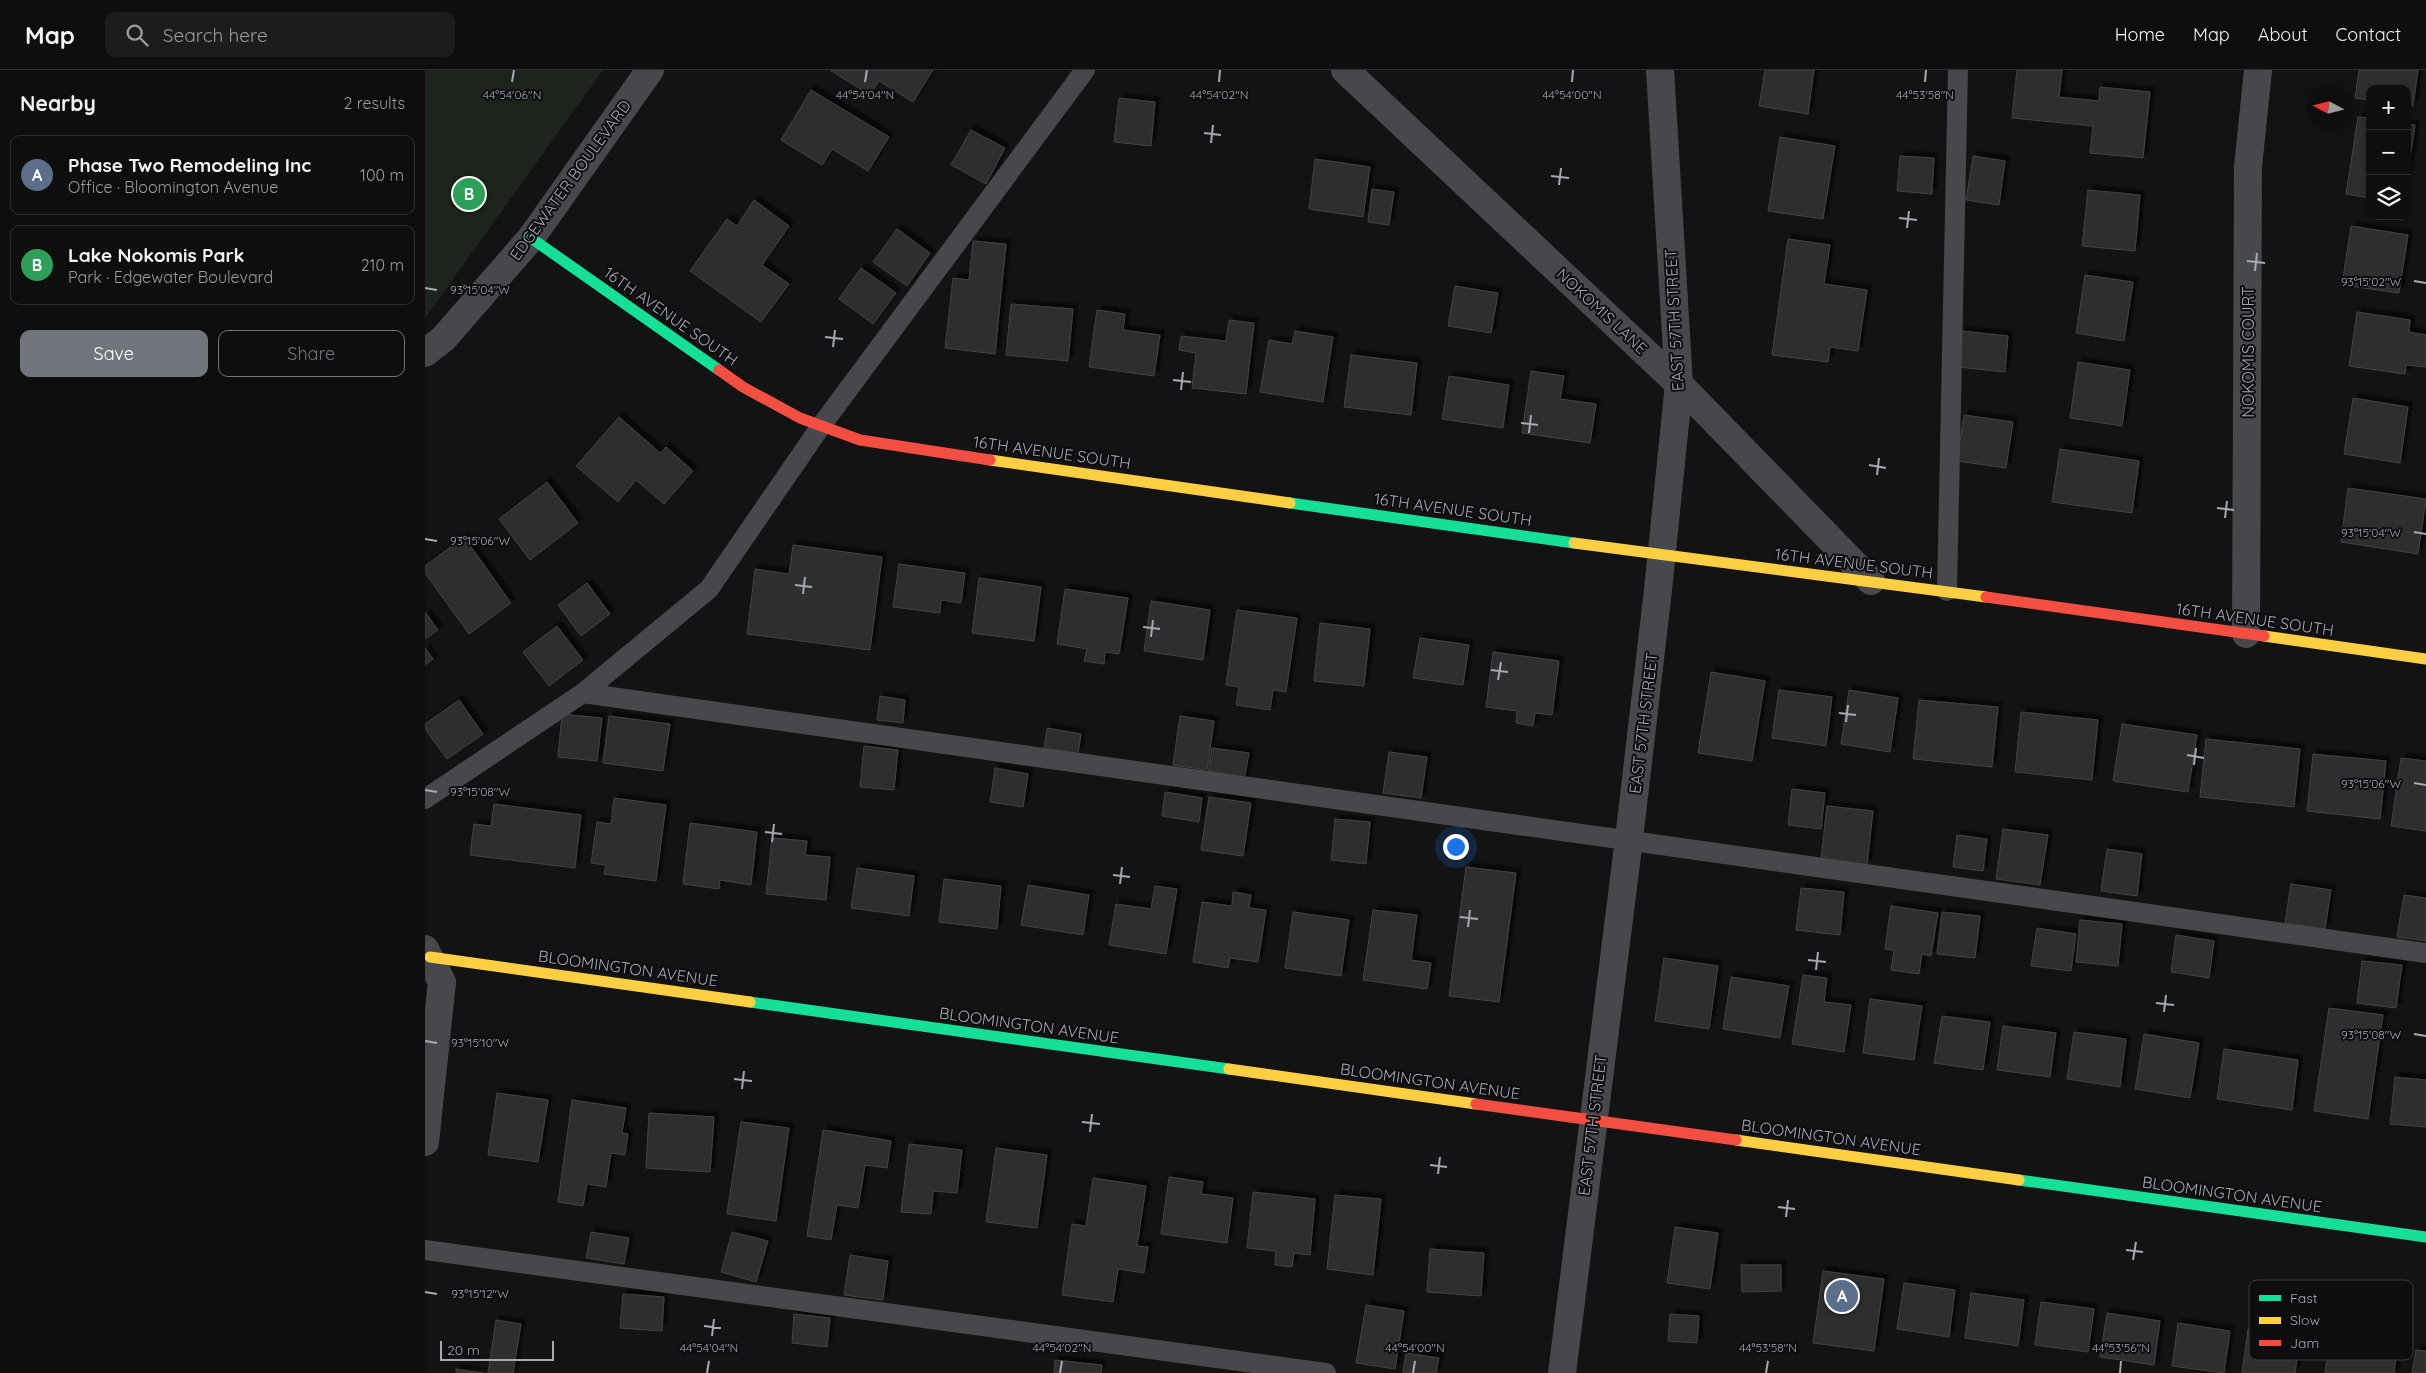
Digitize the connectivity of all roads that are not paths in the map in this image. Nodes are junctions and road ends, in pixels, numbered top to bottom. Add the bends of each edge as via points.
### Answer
1 (650, 70) edge
2 (1085, 70) edge
3 (1345, 70) edge
4 (1660, 70) edge
5 (1958, 70) edge
6 (2258, 70) edge
7 (531, 238) junction
8 (425, 353) edge
9 (1679, 384) junction
10 (821, 426) junction
11 (1662, 555) junction
12 (1871, 581) junction
13 (1947, 591) junction
14 (2246, 634) junction
15 (2426, 659) edge
16 (583, 693) junction
17 (425, 799) edge
18 (1629, 839) junction
19 (428, 953) edge
20 (2426, 953) edge
21 (1593, 1120) junction
22 (425, 1142) edge
23 (2426, 1238) edge
24 (425, 1250) edge
25 (1325, 1373) edge
26 (1563, 1373) edge

1 - 7 street, EDGEWATER BOULEVARD
2 - 10 lane
3 - 9 street, NOKOMIS LANE
4 - 9 street, EAST 57TH STREET
5 - 13 lane
6 - 14 street, NOKOMIS COURT via 2248,167
7 - 8 street, EDGEWATER BOULEVARD via 445,338
7 - 10 street, 16TH AVENUE SOUTH via 743,387 799,418
9 - 11 street, EAST 57TH STREET
9 - 12 street, NOKOMIS LANE
10 - 11 street, 16TH AVENUE SOUTH via 860,440 924,451
10 - 16 lane via 709,589
11 - 12 street, 16TH AVENUE SOUTH
11 - 18 street, EAST 57TH STREET
12 - 13 street, 16TH AVENUE SOUTH
13 - 14 street, 16TH AVENUE SOUTH
14 - 15 street, 16TH AVENUE SOUTH
16 - 17 lane
16 - 18 lane
18 - 20 lane
18 - 21 street, EAST 57TH STREET
19 - 21 street, BLOOMINGTON AVENUE
19 - 22 street via 442,982
21 - 23 street, BLOOMINGTON AVENUE
21 - 26 street, EAST 57TH STREET
24 - 25 lane

